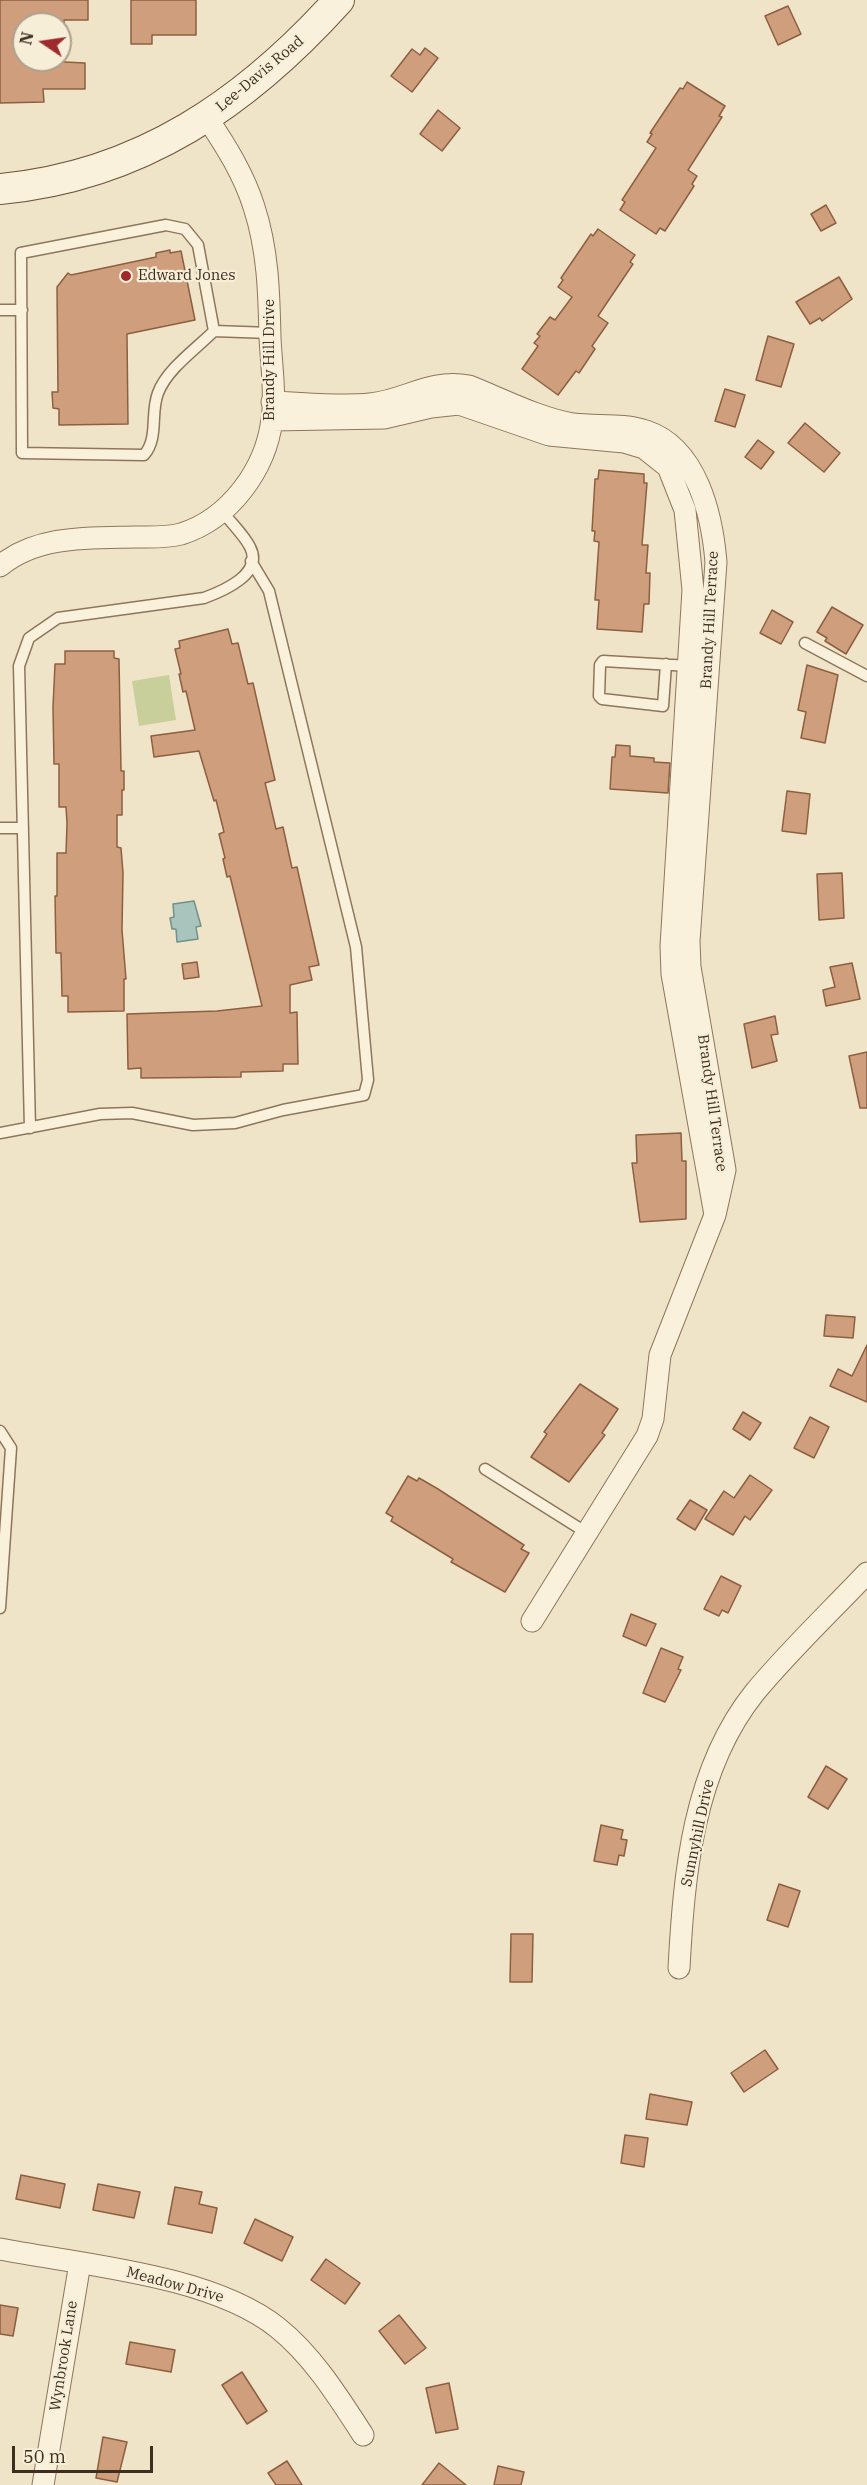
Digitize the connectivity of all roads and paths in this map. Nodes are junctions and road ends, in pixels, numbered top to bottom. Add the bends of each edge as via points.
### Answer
1 (339, 0) edge
2 (207, 118) junction
3 (0, 189) edge
4 (0, 310) edge
5 (21, 310) junction
6 (214, 331) junction
7 (270, 333) junction
8 (272, 411) junction
9 (223, 512) junction
10 (251, 561) junction
11 (0, 566) edge
12 (805, 643) dead end
13 (666, 664) junction
14 (699, 667) junction
15 (867, 676) edge
16 (0, 828) edge
17 (23, 828) junction
18 (30, 1128) junction
19 (0, 1133) edge
20 (0, 1431) edge
21 (485, 1469) dead end
22 (587, 1533) junction
23 (867, 1573) edge
24 (0, 1608) edge
25 (532, 1621) dead end
26 (679, 1968) dead end
27 (0, 2249) edge
28 (80, 2263) junction
29 (363, 2435) dead end
30 (43, 2485) edge

1 - 2 main road, Lee-Davis Road via 273,68
2 - 3 main road, Lee-Davis Road via 163,143 94,170 51,182
2 - 7 street, Brandy Hill Drive via 239,170 264,241
4 - 5 lane
5 - 6 lane via 21,253 166,225 185,229 198,245
5 - 6 lane via 22,453 144,455 152,446 156,396 162,383
6 - 7 lane
7 - 8 street, Brandy Hill Drive
8 - 9 street, Brandy Hill Drive via 262,453 248,483
8 - 14 street, Brandy Hill Terrace via 389,401 438,384 454,384 573,424 626,427 666,440 694,475 713,533 716,562
9 - 10 lane via 251,548
9 - 11 street, Brandy Hill Drive via 179,534 66,540 31,548
10 - 17 lane via 244,577 220,593 58,618 29,638 19,666
10 - 18 lane via 269,591 356,947 368,1080 364,1095 235,1123 193,1125 132,1113 100,1114
12 - 15 lane
13 - 13 lane via 603,661 599,696 663,706
13 - 14 lane
14 - 22 street, Brandy Hill Terrace via 671,956 715,1215 660,1354 653,1419 647,1436
16 - 17 lane
17 - 18 lane
18 - 19 lane
20 - 24 lane via 11,1448
21 - 22 lane
22 - 25 street, Brandy Hill Terrace
23 - 26 street, Sunnyhill Drive via 754,1693 717,1756 704,1791 691,1849
27 - 28 street, Meadow Drive
28 - 29 street, Meadow Drive via 197,2289 254,2312 300,2348
28 - 30 street, Wynbrook Lane

